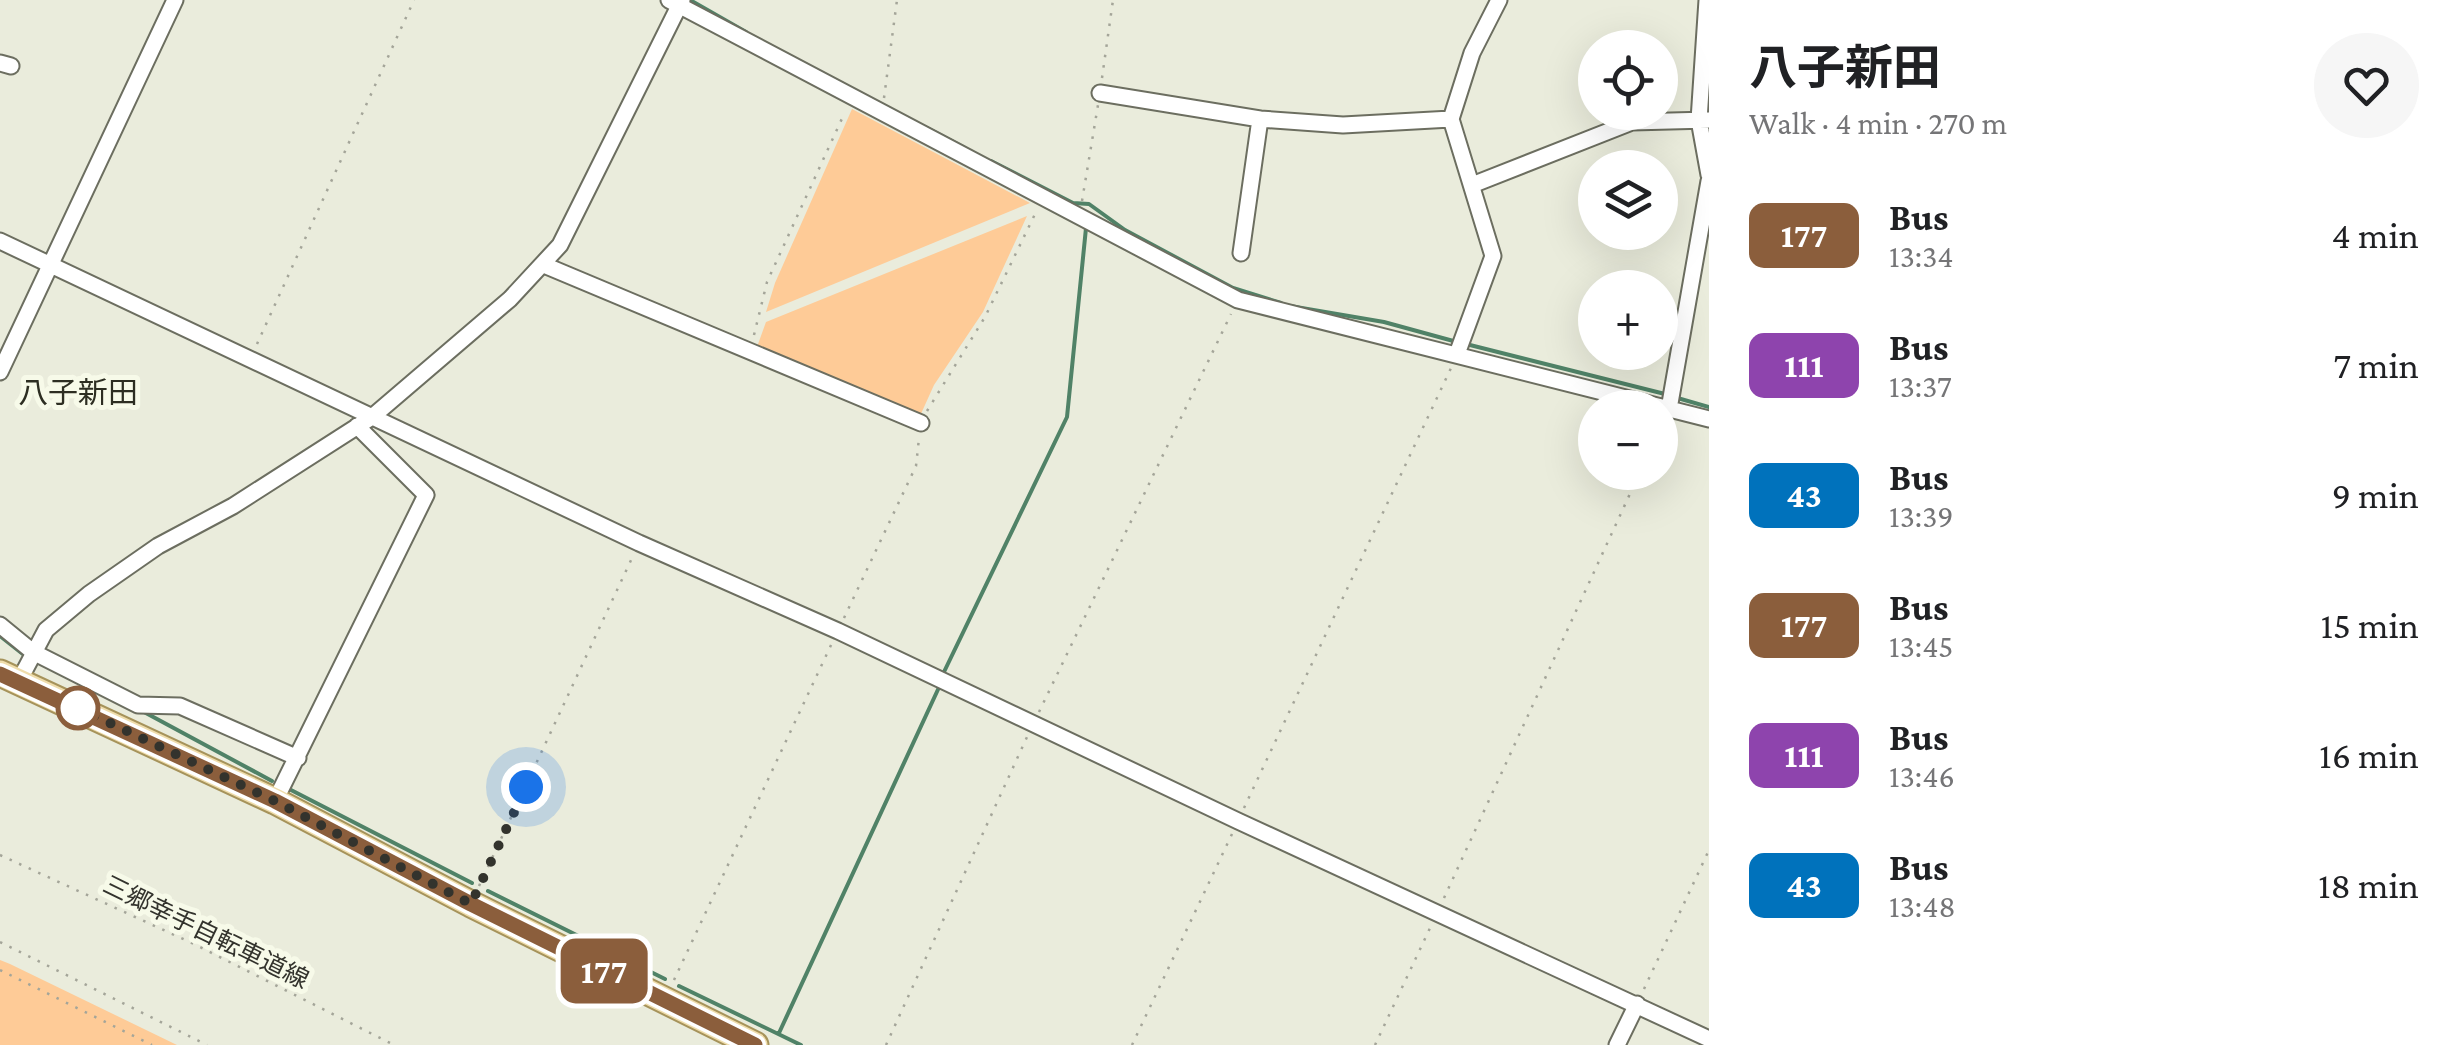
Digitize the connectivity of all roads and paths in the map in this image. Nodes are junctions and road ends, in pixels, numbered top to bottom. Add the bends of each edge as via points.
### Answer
1 (176, 0) edge
2 (414, 0) edge
3 (897, 0) edge
4 (1113, 0) edge
5 (1499, 0) edge
6 (1707, 0) edge
7 (676, 2) edge
8 (1100, 92) junction
9 (852, 97) junction
10 (882, 113) junction
11 (1260, 120) junction
12 (1451, 120) junction
13 (1704, 120) edge
14 (1709, 178) edge
15 (1472, 185) junction
16 (1043, 198) junction
17 (1080, 218) junction
18 (0, 241) edge
19 (1241, 253) dead end
20 (50, 265) junction
21 (544, 265) junction
22 (1238, 300) junction
23 (750, 352) junction
24 (1457, 354) junction
25 (250, 360) junction
26 (0, 372) edge
27 (1596, 390) edge
28 (1672, 390) edge
29 (1678, 411) edge
30 (372, 416) junction
31 (1709, 419) edge
32 (921, 423) junction
33 (357, 426) junction
34 (1632, 490) edge
35 (639, 543) junction
36 (0, 625) edge
37 (838, 631) junction
38 (33, 652) junction
39 (9, 677) edge
40 (1032, 724) junction
41 (298, 758) junction
42 (275, 801) junction
43 (1238, 821) junction
44 (1709, 850) edge
45 (0, 854) edge
46 (471, 904) junction
47 (1438, 912) junction
48 (0, 942) edge
49 (0, 970) edge
50 (664, 1001) junction
51 (1637, 1004) junction
52 (1709, 1039) edge
53 (152, 1045) edge
54 (207, 1045) edge
55 (394, 1045) edge
56 (755, 1045) edge
57 (886, 1045) edge
58 (1132, 1045) edge
59 (1375, 1045) edge
60 (1617, 1045) edge

1 - 20 street
2 - 25 path
3 - 10 path
4 - 8 path
5 - 12 street via 1472,53
6 - 13 street
7 - 9 street
7 - 21 street via 560,246
8 - 11 street
8 - 17 path
9 - 10 street
9 - 23 path via 767,282
10 - 16 street
11 - 12 street
11 - 19 street
12 - 15 street
13 - 14 street
13 - 15 street via 1632,122
14 - 28 street
15 - 24 street via 1494,256
16 - 17 street
16 - 32 path via 986,317
17 - 22 street
18 - 20 street
20 - 25 street
20 - 26 street
21 - 23 street
21 - 30 street
22 - 24 street
22 - 40 path
23 - 32 street
24 - 27 street
24 - 43 path
25 - 30 street
29 - 31 street
30 - 33 street
30 - 35 street
32 - 37 path via 916,466
33 - 38 street via 88,594 46,630
33 - 41 street via 426,495
34 - 47 path
35 - 37 street
35 - 46 path
36 - 38 street
37 - 40 street
37 - 50 path
38 - 39 street
38 - 41 street via 138,705 180,706
39 - 42 main road
40 - 43 street
40 - 57 path
41 - 42 street
42 - 46 main road
43 - 47 street
43 - 58 path
44 - 51 path
45 - 55 path, 三郷幸手自転車道線
46 - 50 main road
47 - 51 street
47 - 59 path
48 - 54 path
49 - 53 path
50 - 56 main road
51 - 52 street
51 - 60 street

